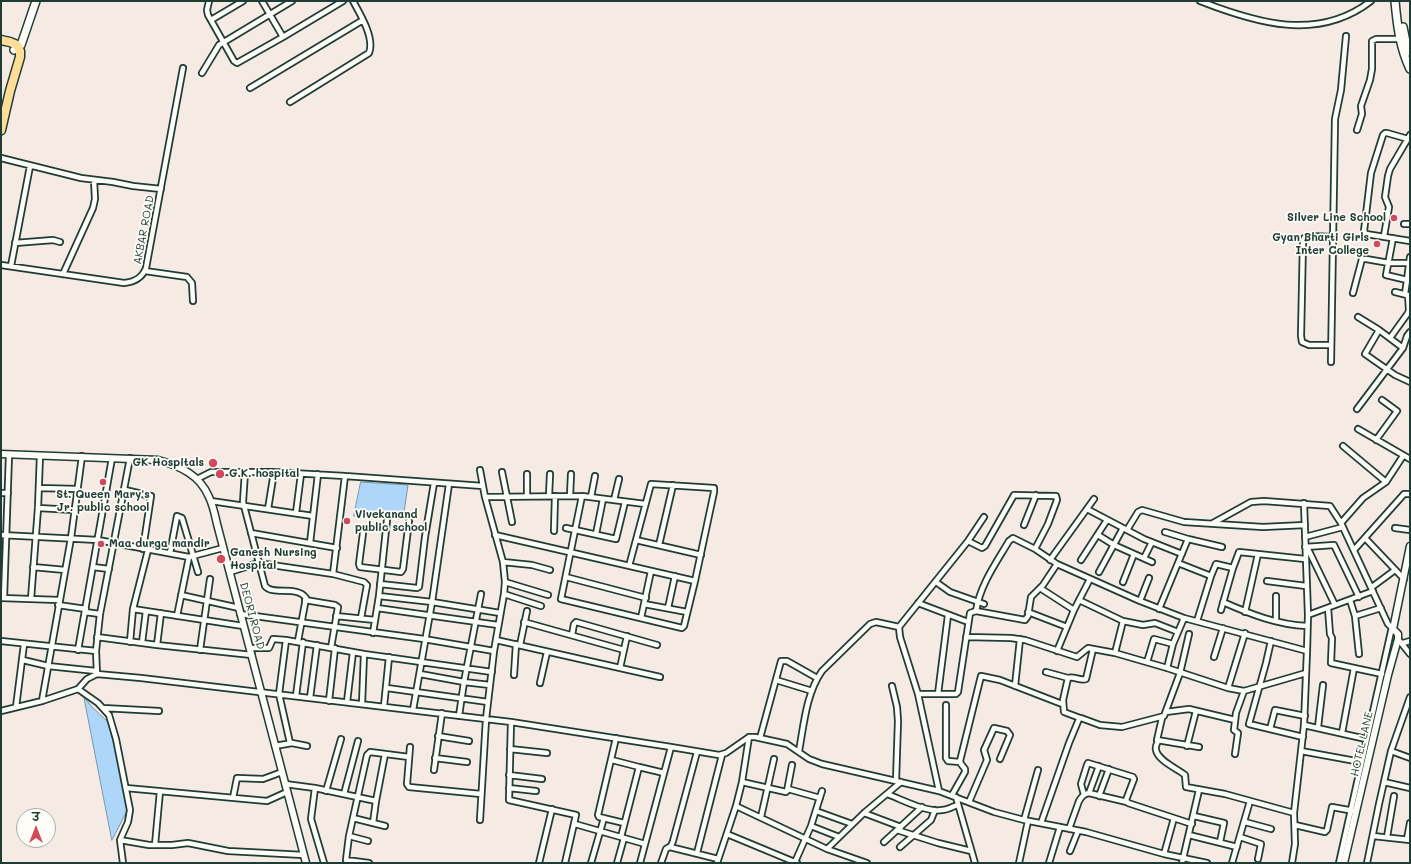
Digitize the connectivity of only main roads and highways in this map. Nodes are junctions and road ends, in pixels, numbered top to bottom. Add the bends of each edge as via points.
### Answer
1 (36, 1) edge
2 (1395, 1) edge
3 (1399, 1) edge
4 (1403, 39) junction
5 (1, 40) edge
6 (1, 45) edge
7 (16, 48) junction
8 (1410, 57) edge
9 (1410, 69) edge
10 (1, 107) edge
11 (1, 130) edge

1 - 7 main road
2 - 4 main road
3 - 4 main road
4 - 8 main road
4 - 9 main road via 1406,61
5 - 7 highway via 14,43
6 - 7 highway
7 - 10 highway via 15,62
7 - 11 highway via 20,57 19,64

